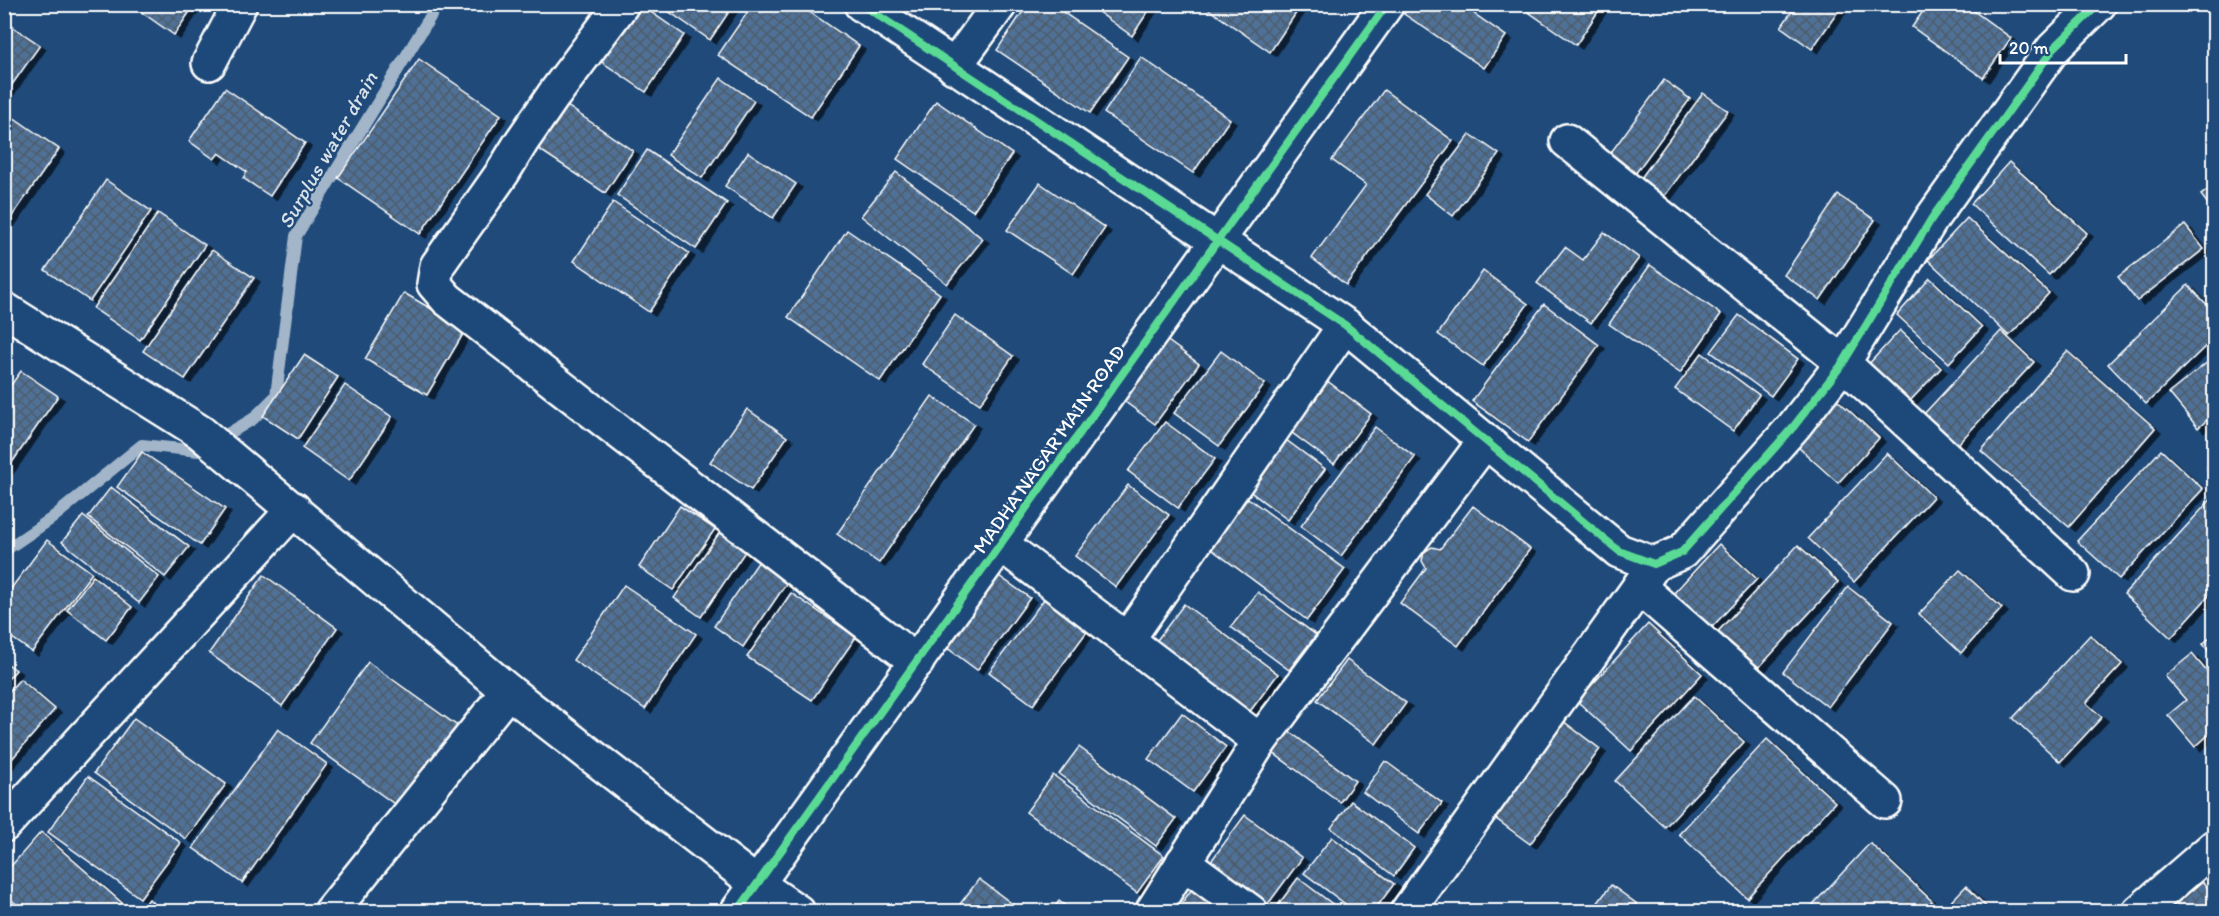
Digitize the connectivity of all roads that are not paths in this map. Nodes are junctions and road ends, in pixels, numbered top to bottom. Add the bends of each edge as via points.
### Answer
1 (240, 4) edge
2 (622, 4) edge
3 (861, 4) edge
4 (1000, 4) edge
5 (1387, 4) edge
6 (2099, 4) edge
7 (209, 63) dead end
8 (954, 67) junction
9 (1568, 141) dead end
10 (1218, 240) junction
11 (4, 309) edge
12 (1345, 325) junction
13 (1843, 363) junction
14 (1485, 441) junction
15 (294, 509) junction
16 (1001, 544) junction
17 (2073, 574) dead end
18 (1646, 575) junction
19 (1127, 640) junction
20 (917, 662) junction
21 (508, 691) junction
22 (1260, 741) junction
23 (1885, 801) dead end
24 (4, 825) edge
25 (2214, 847) edge
26 (1184, 862) junction
27 (757, 884) junction
28 (331, 912) edge
29 (737, 912) edge
30 (798, 912) edge
31 (1152, 912) edge
32 (1251, 912) edge
33 (1407, 912) edge
34 (2139, 912) edge

1 - 7 street
2 - 20 street via 553,96 437,266 434,284 457,306
3 - 8 street
4 - 8 street
5 - 10 street, MADHA NAGAR MAIN ROAD
6 - 13 street via 2053,50 1932,218
8 - 10 street
9 - 13 street
10 - 12 street
10 - 16 street, MADHA NAGAR MAIN ROAD
11 - 15 street via 200,432
12 - 14 street
12 - 19 street
13 - 17 street
13 - 18 street via 1787,434 1682,552
14 - 18 street
14 - 22 street
15 - 21 street
15 - 24 street
16 - 19 street
16 - 20 street, MADHA NAGAR MAIN ROAD
18 - 23 street
18 - 33 street
19 - 22 street
20 - 27 street, MADHA NAGAR MAIN ROAD
21 - 27 street
21 - 28 street
22 - 26 street
25 - 34 street
26 - 31 street
26 - 32 street
27 - 29 street, MADHA NAGAR MAIN ROAD
27 - 30 street

